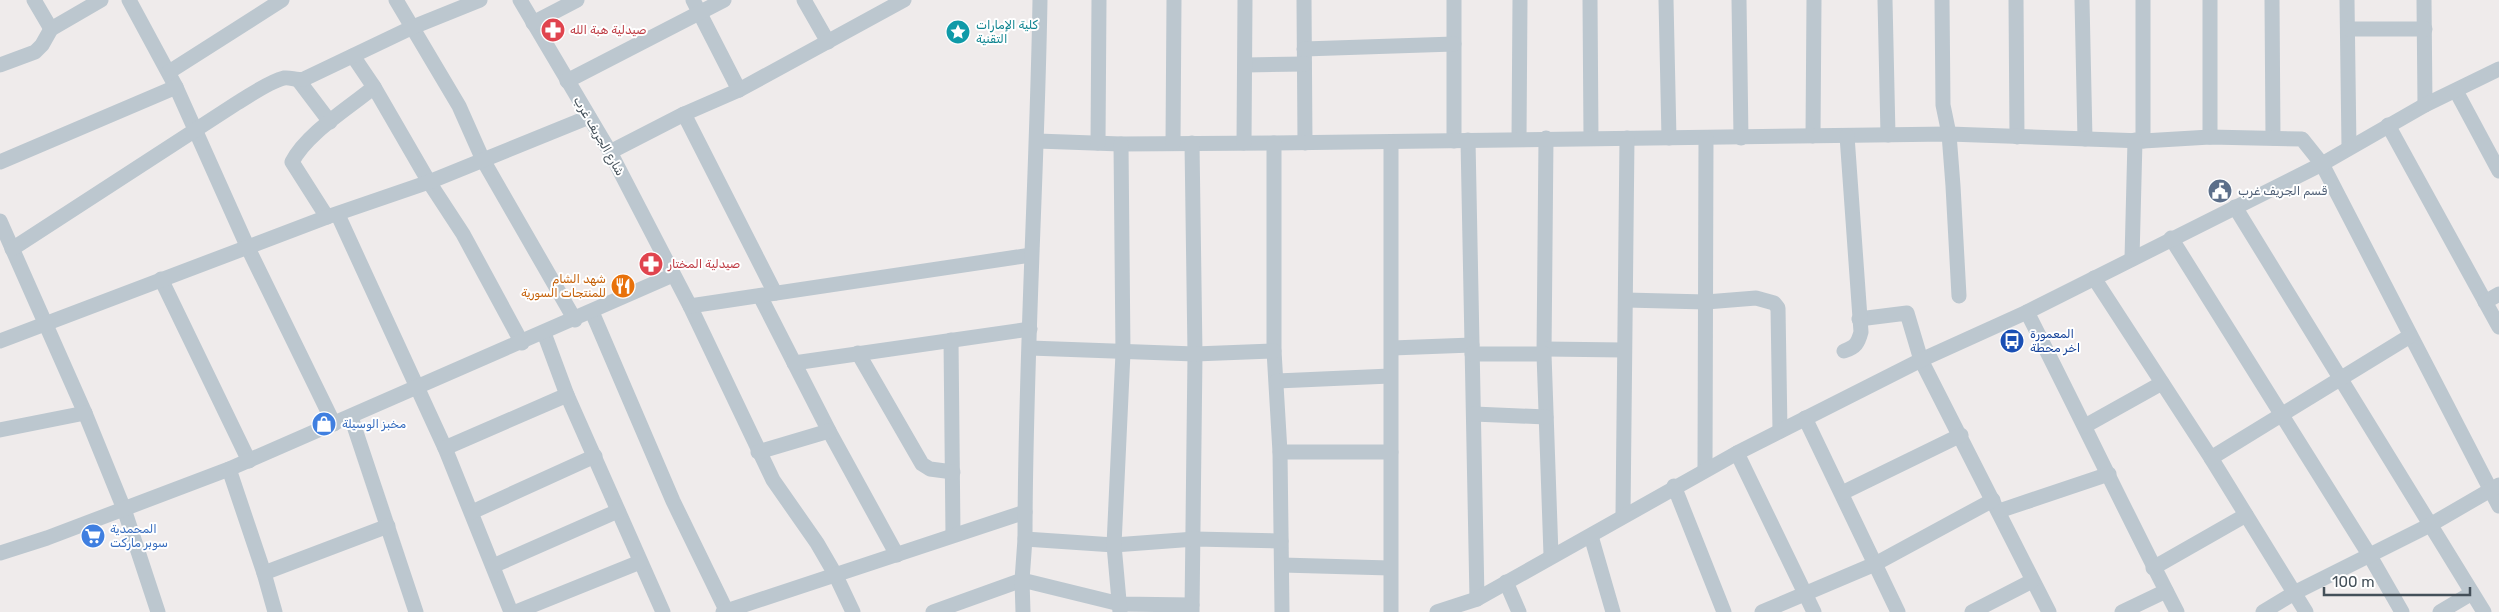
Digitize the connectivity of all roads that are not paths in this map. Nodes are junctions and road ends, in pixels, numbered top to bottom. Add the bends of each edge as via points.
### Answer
1 (34, 0) edge
2 (101, 0) edge
3 (129, 0) edge
4 (282, 0) edge
5 (396, 0) edge
6 (480, 0) edge
7 (520, 0) edge
8 (577, 0) edge
9 (693, 0) edge
10 (724, 0) edge
11 (804, 0) edge
12 (904, 0) edge
13 (1040, 0) edge
14 (1099, 0) edge
15 (1174, 0) edge
16 (1245, 0) edge
17 (1304, 0) edge
18 (1454, 0) edge
19 (1520, 0) edge
20 (1590, 0) edge
21 (1666, 0) edge
22 (1739, 0) edge
23 (1814, 0) edge
24 (1886, 0) edge
25 (1942, 0) edge
26 (2016, 0) edge
27 (2082, 0) edge
28 (2143, 0) edge
29 (2210, 0) edge
30 (2272, 0) edge
31 (2347, 0) edge
32 (2424, 0) edge
33 (701, 14) junction
34 (533, 23) junction
35 (413, 27) junction
36 (2424, 28) junction
37 (50, 29) junction
38 (2349, 29) junction
39 (828, 42) junction
40 (1454, 44) junction
41 (1304, 48) junction
42 (353, 56) junction
43 (1245, 64) junction
44 (1304, 64) junction
45 (0, 65) edge
46 (2499, 69) edge
47 (169, 72) junction
48 (299, 81) junction
49 (567, 81) junction
50 (176, 87) junction
51 (374, 87) junction
52 (739, 90) junction
53 (2456, 91) junction
54 (2425, 105) junction
55 (684, 114) junction
56 (589, 117) junction
57 (330, 122) junction
58 (2388, 126) junction
59 (196, 129) junction
60 (1949, 134) junction
61 (1888, 135) junction
62 (1813, 136) junction
63 (1848, 136) junction
64 (2017, 137) junction
65 (2210, 137) junction
66 (1546, 138) junction
67 (1590, 138) junction
68 (1627, 138) junction
69 (1670, 138) junction
70 (1706, 138) junction
71 (1740, 138) junction
72 (2273, 138) junction
73 (1519, 139) junction
74 (2085, 139) junction
75 (1461, 140) junction
76 (1037, 141) junction
77 (2139, 141) junction
78 (1391, 142) junction
79 (1098, 143) junction
80 (1172, 143) junction
81 (1192, 143) junction
82 (1244, 143) junction
83 (1305, 143) junction
84 (1121, 144) junction
85 (1274, 144) junction
86 (2349, 147) junction
87 (610, 152) junction
88 (483, 160) junction
89 (0, 162) edge
90 (2322, 164) junction
91 (2499, 171) edge
92 (429, 182) junction
93 (2235, 208) junction
94 (332, 216) junction
95 (0, 222) edge
96 (2171, 238) junction
97 (248, 248) junction
98 (12, 249) junction
99 (1031, 255) junction
100 (2132, 259) junction
101 (673, 275) junction
102 (2094, 278) junction
103 (161, 279) junction
104 (775, 294) junction
105 (2499, 294) edge
106 (760, 296) junction
107 (1959, 296) dead end
108 (1626, 300) junction
109 (1706, 302) junction
110 (2485, 302) junction
111 (690, 306) junction
112 (592, 312) junction
113 (2027, 312) junction
114 (1859, 319) junction
115 (575, 320) junction
116 (46, 324) junction
117 (2499, 327) edge
118 (1030, 329) junction
119 (544, 333) junction
120 (2410, 336) junction
121 (951, 340) junction
122 (0, 341) edge
123 (522, 343) junction
124 (1030, 348) junction
125 (1392, 348) junction
126 (1472, 350) junction
127 (1624, 350) junction
128 (1274, 351) junction
129 (1844, 351) dead end
130 (1544, 352) junction
131 (858, 353) junction
132 (1123, 353) junction
133 (1195, 354) junction
134 (1921, 360) junction
135 (794, 363) junction
136 (1390, 376) junction
137 (2341, 379) junction
138 (1277, 381) junction
139 (2162, 383) junction
140 (418, 388) junction
141 (567, 395) junction
142 (85, 413) junction
143 (1474, 414) junction
144 (2280, 415) junction
145 (351, 417) junction
146 (1546, 417) junction
147 (1805, 418) junction
148 (334, 424) junction
149 (2085, 426) junction
150 (0, 430) edge
151 (829, 431) junction
152 (1780, 431) junction
153 (1961, 435) junction
154 (445, 448) junction
155 (758, 452) junction
156 (1280, 452) junction
157 (1390, 452) junction
158 (1737, 453) junction
159 (595, 456) junction
160 (2211, 458) junction
161 (249, 461) junction
162 (229, 469) junction
163 (1705, 470) junction
164 (953, 472) junction
165 (2109, 474) junction
166 (1674, 486) junction
167 (2494, 487) edge
168 (1842, 493) junction
169 (1996, 505) junction
170 (2499, 506) edge
171 (124, 509) junction
172 (618, 511) junction
173 (472, 512) junction
174 (1025, 512) junction
175 (1624, 515) junction
176 (2246, 515) junction
177 (2430, 525) junction
178 (388, 526) junction
179 (953, 535) junction
180 (1591, 536) junction
181 (1194, 539) junction
182 (1025, 540) junction
183 (1281, 541) junction
184 (1114, 545) junction
185 (0, 553) edge
186 (897, 555) junction
187 (1551, 555) junction
188 (2370, 556) junction
189 (640, 562) junction
190 (1875, 564) junction
191 (1282, 565) junction
192 (493, 566) junction
193 (1390, 568) junction
194 (2153, 568) junction
195 (264, 573) junction
196 (835, 574) junction
197 (1022, 580) junction
198 (2032, 581) junction
199 (1506, 582) junction
200 (2166, 591) junction
201 (2294, 593) junction
202 (2472, 593) junction
203 (1806, 595) junction
204 (1477, 598) junction
205 (1120, 608) edge
206 (1192, 608) edge
207 (158, 612) edge
208 (275, 612) edge
209 (416, 612) edge
210 (511, 612) edge
211 (516, 612) edge
212 (663, 612) edge
213 (725, 612) edge
214 (853, 612) edge
215 (933, 612) edge
216 (1023, 612) edge
217 (1282, 612) edge
218 (1391, 612) edge
219 (1437, 612) edge
220 (1519, 612) edge
221 (1613, 612) edge
222 (1724, 612) edge
223 (1762, 612) edge
224 (1814, 612) edge
225 (1898, 612) edge
226 (1972, 612) edge
227 (2049, 612) edge
228 (2122, 612) edge
229 (2177, 612) edge
230 (2262, 612) edge
231 (2306, 612) edge
232 (2402, 612) edge
233 (2440, 612) edge
234 (2484, 612) edge

1 - 37 street
2 - 37 street
3 - 47 street
4 - 47 street
5 - 35 street
6 - 35 street
7 - 34 street, شارع الجريف غرب
8 - 34 street
9 - 33 street
10 - 33 street
11 - 39 street
12 - 39 street
13 - 76 street
14 - 79 street
15 - 80 street
16 - 43 street
17 - 41 street
18 - 40 street
19 - 73 street
20 - 67 street
21 - 69 street
22 - 71 street
23 - 62 street
24 - 61 street
25 - 60 street via 1943,105
26 - 64 street
27 - 74 street
28 - 77 street
29 - 65 street
30 - 72 street
31 - 38 street
32 - 36 street
33 - 49 street
33 - 52 street
34 - 49 street, شارع الجريف غرب
35 - 42 street
35 - 88 street via 459,106
36 - 38 street
36 - 54 street
37 - 45 street via 35,52
38 - 86 street
39 - 52 street
40 - 41 street
40 - 75 street
41 - 44 street
42 - 48 street
42 - 51 street
43 - 44 street
43 - 82 street
44 - 83 street
46 - 53 street
47 - 50 street
48 - 57 street
48 - 59 street via 286,78 276,81
49 - 56 street, شارع الجريف غرب
50 - 59 street
50 - 89 street
51 - 57 street
51 - 92 street
52 - 55 street
53 - 54 street
53 - 91 street
54 - 58 street
55 - 87 street
55 - 104 street
56 - 87 street, شارع الجريف غرب
56 - 88 street
57 - 94 street via 297,152 292,162
58 - 86 street
58 - 110 street
59 - 97 street
59 - 98 street
60 - 61 street
60 - 64 street
60 - 107 street
61 - 63 street
62 - 63 street
62 - 71 street
63 - 114 street
64 - 74 street
65 - 72 street
65 - 77 street
66 - 67 street
66 - 73 street
66 - 130 street
67 - 68 street
68 - 69 street
68 - 108 street
69 - 70 street
70 - 71 street
70 - 109 street
72 - 90 street via 2302,138
73 - 75 street
74 - 77 street
75 - 78 street
75 - 126 street
76 - 79 street
76 - 99 street
77 - 100 street
78 - 83 street
78 - 125 street
79 - 84 street
80 - 81 street
80 - 84 street
81 - 82 street
81 - 133 street
82 - 85 street
83 - 85 street
84 - 132 street
85 - 128 street
86 - 90 street
87 - 101 street, شارع الجريف غرب
88 - 92 street
88 - 115 street
90 - 93 street
90 - 120 street
92 - 94 street
92 - 123 street via 463,234
93 - 96 street
93 - 137 street
94 - 97 street
94 - 140 street
95 - 98 street
96 - 100 street
96 - 144 street
97 - 103 street
97 - 148 street
98 - 116 street
99 - 104 street
99 - 118 street
100 - 102 street
101 - 111 street, شارع الجريف غرب
101 - 112 street
102 - 113 street
102 - 139 street
103 - 116 street
103 - 161 street
104 - 106 street
105 - 110 street
106 - 111 street
106 - 135 street
108 - 109 street
108 - 127 street
109 - 152 street via 1756,298 1774,303 1778,308
109 - 163 street
110 - 117 street
111 - 155 street, شارع الجريف غرب
112 - 115 street
112 - 213 street
113 - 134 street
113 - 149 street
114 - 129 street via 1861,332 1858,343
114 - 134 street via 1907,313
115 - 119 street
116 - 122 street
116 - 142 street
118 - 121 street
118 - 124 street
119 - 123 street
119 - 141 street
120 - 137 street
120 - 167 street
121 - 131 street
121 - 164 street
123 - 140 street
124 - 132 street
124 - 174 street
125 - 126 street
125 - 136 street
126 - 130 street
126 - 143 street
127 - 130 street
127 - 175 street
128 - 133 street
128 - 138 street
130 - 146 street
131 - 135 street
131 - 164 street via 922,464 930,469
132 - 133 street
132 - 184 street
133 - 181 street
134 - 147 street
134 - 153 street
135 - 151 street
136 - 138 street
136 - 157 street
137 - 144 street
137 - 177 street
138 - 156 street
139 - 149 street
139 - 160 street
140 - 145 street
140 - 154 street
141 - 154 street
141 - 159 street
142 - 150 street
142 - 171 street
143 - 146 street
143 - 204 street
144 - 160 street
144 - 188 street
145 - 148 street
145 - 178 street
146 - 187 street
147 - 152 street
147 - 168 street
148 - 161 street
149 - 165 street
151 - 155 street
151 - 186 street
152 - 158 street
153 - 168 street
153 - 169 street
154 - 173 street
155 - 196 street, شارع الجريف غرب
156 - 157 street
156 - 183 street
157 - 193 street
158 - 163 street
158 - 203 street
159 - 172 street
159 - 173 street
160 - 176 street
161 - 162 street
162 - 171 street
162 - 195 street
163 - 166 street
164 - 179 street
165 - 169 street
165 - 194 street
166 - 175 street
166 - 222 street
167 - 170 street
167 - 177 street
168 - 190 street
169 - 190 street
169 - 198 street
171 - 185 street
171 - 207 street
172 - 189 street
172 - 192 street
173 - 192 street
174 - 179 street
174 - 182 street
175 - 180 street
176 - 194 street
176 - 201 street
177 - 188 street
177 - 202 street
178 - 195 street
178 - 209 street
179 - 186 street
180 - 187 street
180 - 221 street
181 - 183 street
181 - 184 street
181 - 206 street
182 - 184 street
182 - 197 street
183 - 191 street
184 - 205 street
186 - 196 street
187 - 199 street
188 - 201 street
188 - 232 street
189 - 211 street
189 - 212 street
190 - 203 street
190 - 225 street
191 - 193 street
191 - 217 street
192 - 210 street
193 - 218 street
194 - 200 street
195 - 208 street
196 - 213 street
196 - 214 street, شارع الجريف غرب
197 - 205 street
197 - 215 street
197 - 216 street
198 - 226 street
198 - 227 street
199 - 204 street
199 - 220 street
200 - 228 street
200 - 229 street
201 - 230 street
201 - 231 street
202 - 233 street
202 - 234 street
203 - 223 street
203 - 224 street
204 - 219 street
205 - 206 street

